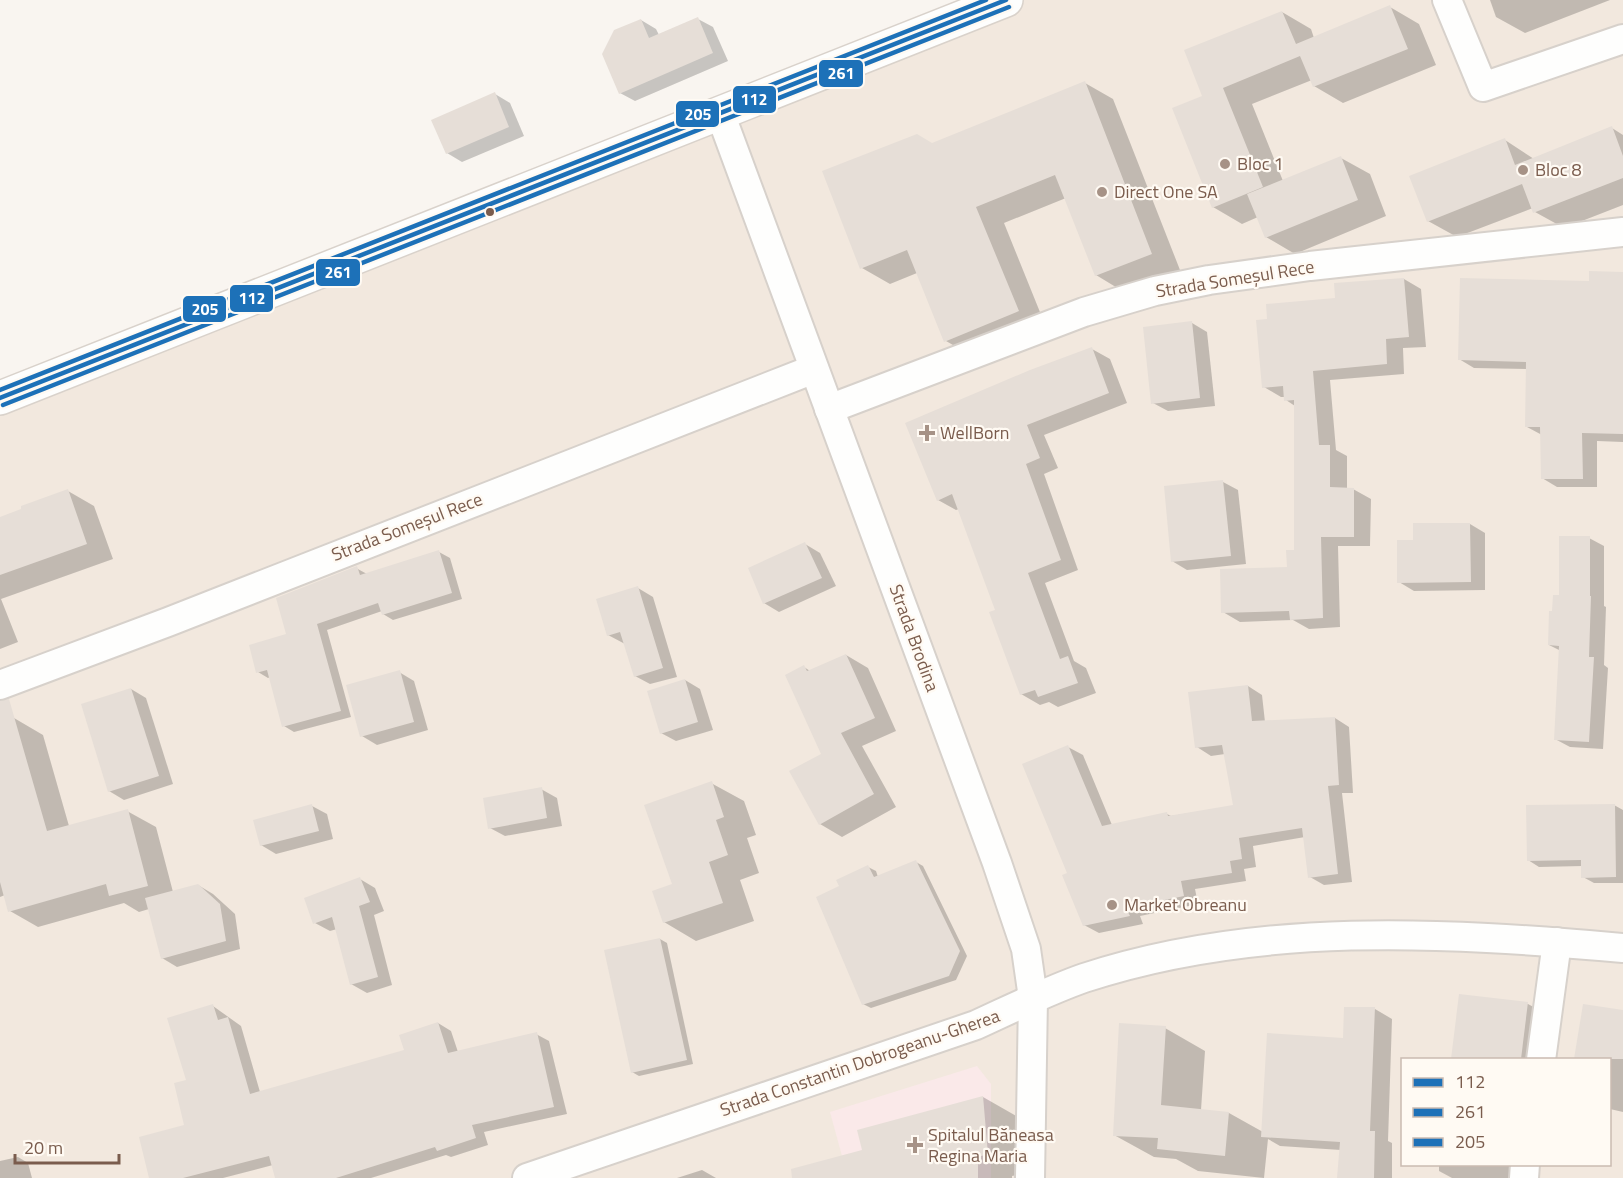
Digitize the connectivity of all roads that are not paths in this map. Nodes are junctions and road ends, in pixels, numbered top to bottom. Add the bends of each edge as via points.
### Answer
1 (1006, 0) edge
2 (1447, 0) edge
3 (1623, 39) edge
4 (720, 113) junction
5 (1623, 232) edge
6 (814, 369) junction
7 (0, 398) edge
8 (829, 409) junction
9 (0, 685) edge
10 (1557, 942) junction
11 (1623, 948) edge
12 (1033, 998) junction
13 (1540, 1058) edge
14 (527, 1178) edge
15 (1030, 1178) edge

1 - 4 main road
2 - 3 street via 1483,87
4 - 6 street, Strada Brodina
4 - 7 main road
5 - 8 street, Strada Someșul Rece via 1310,266 1155,291 1084,312
6 - 8 street, Strada Brodina
6 - 9 street, Strada Someșul Rece
8 - 12 street, Strada Brodina via 997,863 1026,949
10 - 11 street, Strada Constantin Dobrogeanu-Gherea
10 - 12 street, Strada Constantin Dobrogeanu-Gherea via 1378,935 1253,942 1146,961 1084,978
10 - 13 street
12 - 14 street, Strada Constantin Dobrogeanu-Gherea via 976,1025
12 - 15 street, Strada Brodina

